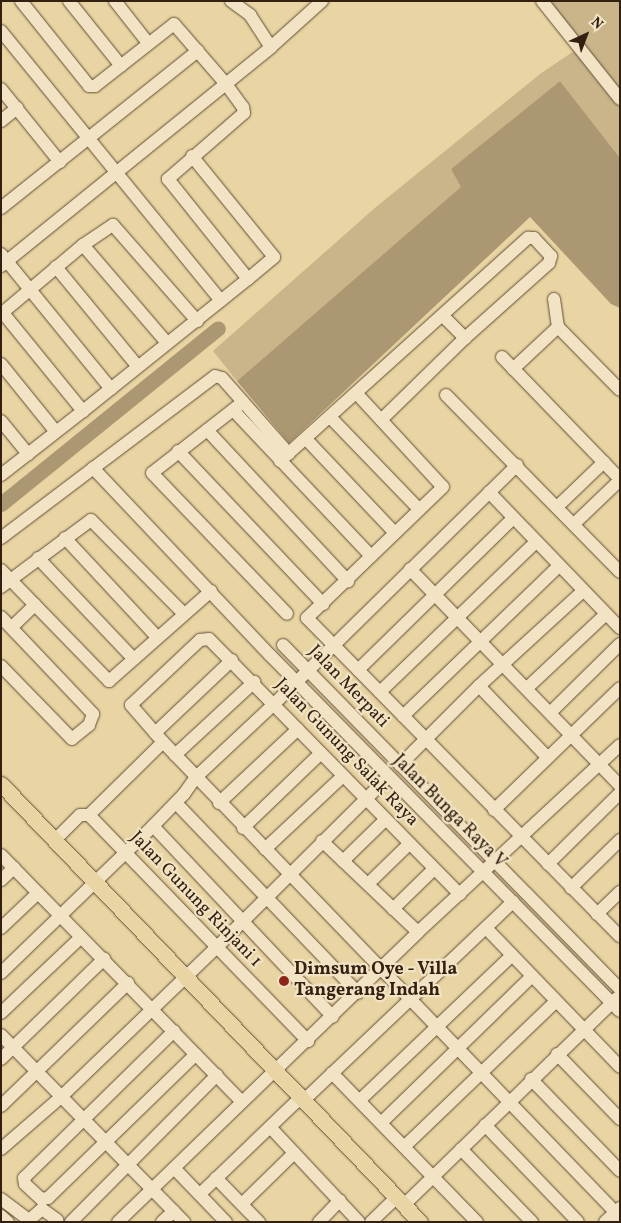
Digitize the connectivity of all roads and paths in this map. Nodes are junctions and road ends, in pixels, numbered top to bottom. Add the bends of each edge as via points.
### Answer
1 (20, 1) edge
2 (69, 1) edge
3 (115, 1) edge
4 (231, 1) edge
5 (322, 1) edge
6 (542, 1) edge
7 (1, 31) edge
8 (148, 43) junction
9 (271, 47) junction
10 (198, 51) junction
11 (121, 66) junction
12 (226, 84) junction
13 (1, 89) edge
14 (620, 99) edge
15 (17, 108) junction
16 (1, 121) edge
17 (90, 140) junction
18 (192, 156) junction
19 (60, 162) junction
20 (116, 173) junction
21 (1, 208) edge
22 (83, 245) junction
23 (3, 261) edge
24 (56, 267) junction
25 (248, 279) junction
26 (29, 289) junction
27 (554, 300) dead end
28 (221, 301) junction
29 (2, 314) edge
30 (444, 317) junction
31 (197, 321) junction
32 (558, 327) junction
33 (465, 338) junction
34 (167, 344) junction
35 (502, 357) dead end
36 (1, 364) edge
37 (138, 367) junction
38 (513, 369) junction
39 (111, 389) junction
40 (620, 390) edge
41 (358, 395) junction
42 (446, 395) dead end
43 (238, 406) junction
44 (82, 411) junction
45 (331, 418) junction
46 (381, 420) junction
47 (1, 421) edge
48 (207, 430) junction
49 (56, 432) junction
50 (307, 440) junction
51 (178, 451) junction
52 (28, 454) junction
53 (284, 458) junction
54 (604, 462) junction
55 (517, 465) junction
56 (93, 468) junction
57 (1, 474) edge
58 (620, 480) edge
59 (489, 492) junction
60 (557, 507) junction
61 (419, 509) junction
62 (513, 518) junction
63 (574, 524) junction
64 (395, 533) junction
65 (1, 538) edge
66 (65, 538) junction
67 (536, 542) junction
68 (371, 556) junction
69 (38, 558) junction
70 (558, 567) junction
71 (410, 569) junction
72 (620, 572) edge
73 (4, 579) edge
74 (348, 581) junction
75 (211, 591) junction
76 (583, 591) junction
77 (435, 594) junction
78 (323, 604) junction
79 (35, 605) junction
80 (184, 614) junction
81 (288, 614) dead end
82 (606, 614) junction
83 (1, 617) edge
84 (458, 617) junction
85 (12, 627) junction
86 (620, 628) edge
87 (157, 637) junction
88 (481, 641) junction
89 (620, 644) edge
90 (283, 645) dead end
91 (334, 645) junction
92 (134, 659) junction
93 (232, 660) junction
94 (504, 665) junction
95 (1, 666) edge
96 (308, 670) junction
97 (358, 670) junction
98 (296, 681) junction
99 (254, 682) junction
100 (479, 686) junction
101 (527, 688) junction
102 (620, 688) edge
103 (380, 692) junction
104 (274, 704) junction
105 (551, 712) junction
106 (403, 716) junction
107 (298, 729) junction
108 (572, 735) junction
109 (159, 738) junction
110 (425, 740) junction
111 (620, 745) edge
112 (321, 753) junction
113 (175, 755) junction
114 (547, 757) junction
115 (600, 764) junction
116 (400, 765) junction
117 (343, 776) junction
118 (388, 777) junction
119 (195, 778) junction
120 (1, 784) edge
121 (620, 786) edge
122 (620, 793) edge
123 (1, 796) edge
124 (365, 800) junction
125 (176, 803) junction
126 (220, 803) junction
127 (494, 810) junction
128 (88, 815) junction
129 (385, 820) junction
130 (153, 826) junction
131 (243, 828) junction
132 (522, 839) junction
133 (54, 840) junction
134 (620, 840) edge
135 (322, 841) junction
136 (409, 844) junction
137 (620, 847) edge
138 (265, 849) junction
139 (124, 853) junction
140 (1, 855) edge
141 (343, 861) junction
142 (495, 861) junction
143 (548, 864) junction
144 (14, 868) junction
145 (433, 870) junction
146 (483, 872) junction
147 (288, 874) junction
148 (1, 880) edge
149 (368, 884) junction
150 (93, 885) junction
151 (573, 890) junction
152 (620, 892) edge
153 (38, 893) junction
154 (460, 894) junction
155 (266, 896) junction
156 (513, 902) junction
157 (393, 909) junction
158 (597, 914) junction
159 (61, 916) junction
160 (241, 920) junction
161 (1, 928) edge
162 (486, 928) junction
163 (418, 932) junction
164 (620, 936) edge
165 (81, 937) junction
166 (216, 948) junction
167 (509, 952) junction
168 (104, 959) junction
169 (381, 970) junction
170 (1, 973) edge
171 (532, 976) junction
172 (183, 978) junction
173 (128, 983) junction
174 (620, 989) edge
175 (358, 992) junction
176 (410, 1002) junction
177 (558, 1002) junction
178 (617, 1003) edge
179 (152, 1008) junction
180 (1, 1013) edge
181 (330, 1014) junction
182 (434, 1025) junction
183 (583, 1029) junction
184 (174, 1031) junction
185 (1, 1035) edge
186 (308, 1041) junction
187 (13, 1047) junction
188 (458, 1050) junction
189 (196, 1054) junction
190 (557, 1054) junction
191 (1, 1059) edge
192 (620, 1067) edge
193 (37, 1071) junction
194 (274, 1072) junction
195 (332, 1073) junction
196 (217, 1075) junction
197 (483, 1076) junction
198 (531, 1078) junction
199 (61, 1097) junction
200 (358, 1098) junction
201 (301, 1100) junction
202 (508, 1101) junction
203 (242, 1102) junction
204 (1, 1106) edge
205 (82, 1119) junction
206 (620, 1119) edge
207 (382, 1122) junction
208 (484, 1125) junction
209 (270, 1127) junction
210 (105, 1142) junction
211 (1, 1149) edge
212 (408, 1149) junction
213 (460, 1151) junction
214 (294, 1153) junction
215 (128, 1164) junction
216 (174, 1168) junction
217 (620, 1171) edge
218 (481, 1173) junction
219 (434, 1176) junction
220 (216, 1178) junction
221 (152, 1189) junction
222 (200, 1194) junction
223 (1, 1199) edge
224 (340, 1200) junction
225 (400, 1201) junction
226 (242, 1204) junction
227 (174, 1211) junction
228 (618, 1212) edge
229 (1, 1216) edge
230 (57, 1220) dead end
231 (28, 1221) edge
232 (8, 1222) edge
233 (70, 1222) edge
234 (118, 1222) edge
235 (162, 1222) edge
236 (184, 1222) edge
237 (226, 1222) edge
238 (259, 1222) edge
239 (320, 1222) edge
240 (359, 1222) edge
241 (371, 1222) edge
242 (420, 1222) edge
243 (477, 1222) edge
244 (525, 1222) edge
245 (532, 1222) edge
246 (578, 1222) edge
247 (605, 1222) edge

1 - 11 street via 89,86 95,86
2 - 11 street
3 - 8 street
4 - 9 street via 250,15
5 - 9 street
6 - 14 street
7 - 17 street
8 - 10 street via 176,24
8 - 11 street
9 - 12 street
10 - 12 street
10 - 17 street
12 - 18 street via 243,106 244,113
12 - 20 street
13 - 15 street
15 - 16 street
15 - 19 street
17 - 19 street
17 - 20 street
18 - 25 street via 168,179
18 - 25 street via 274,257
19 - 21 street
20 - 23 street
20 - 28 street
22 - 24 street
22 - 31 street via 109,226 115,226
22 - 34 street
23 - 26 street
24 - 26 street
24 - 37 street
25 - 28 street
26 - 29 street
26 - 39 street
27 - 32 street
28 - 31 street
29 - 44 street
30 - 33 street
30 - 33 street via 528,238 534,238 551,256 550,262
30 - 41 street
31 - 34 street
32 - 38 street
32 - 40 street
33 - 46 street
34 - 37 street
35 - 38 street
36 - 49 street
37 - 39 street
38 - 54 street
39 - 44 street
41 - 45 street
41 - 46 street
42 - 55 street
43 - 48 street
43 - 53 street
43 - 56 street via 222,378 215,376
44 - 49 street
45 - 50 street
45 - 61 street
46 - 61 street via 442,483 442,489
47 - 52 street
48 - 51 street
48 - 74 street
49 - 52 street
50 - 53 street
50 - 64 street
51 - 78 street
51 - 81 street via 154,468 153,474
52 - 57 street
53 - 68 street
54 - 58 street
54 - 60 street
55 - 59 street
55 - 60 street
56 - 65 street
56 - 75 street, Jalan Bunga Raya V
58 - 63 street
59 - 62 street
59 - 71 street
60 - 63 street
61 - 64 street
62 - 67 street
62 - 77 street
63 - 72 street
64 - 68 street
66 - 69 street
66 - 80 street via 90,520
66 - 87 street
67 - 70 street
67 - 84 street
68 - 74 street
69 - 73 street
69 - 92 street
70 - 76 street
70 - 88 street
71 - 77 street
71 - 91 street
73 - 79 street
74 - 78 street
75 - 80 street
75 - 98 street, Jalan Bunga Raya V
76 - 82 street
76 - 94 street
77 - 84 street
77 - 97 street
78 - 91 street via 307,618
79 - 85 street
79 - 92 street via 107,681 112,681
80 - 87 street
82 - 86 street
82 - 101 street
83 - 85 street
84 - 88 street
84 - 103 street
85 - 95 street via 93,714 89,725 72,739
87 - 92 street
88 - 94 street
88 - 106 street
89 - 105 street
90 - 96 street, Jalan Merpati
91 - 96 street
91 - 97 street
93 - 99 street, Jalan Gunung Salak Raya
93 - 109 street
93 - 109 street, Jalan Gunung Salak Raya via 206,638 200,640 131,705
94 - 100 street
94 - 101 street
96 - 98 street
96 - 116 street, Jalan Merpati
97 - 103 street
98 - 104 street
98 - 118 street, Jalan Bunga Raya V
99 - 104 street, Jalan Gunung Salak Raya
99 - 113 street
100 - 110 street
100 - 114 street
101 - 105 street
102 - 108 street
103 - 106 street
104 - 107 street, Jalan Gunung Salak Raya
104 - 119 street
105 - 108 street
106 - 110 street
107 - 112 street, Jalan Gunung Salak Raya
107 - 126 street
108 - 114 street
108 - 115 street
109 - 113 street
109 - 128 street
110 - 116 street
110 - 127 street
111 - 115 street
112 - 117 street, Jalan Gunung Salak Raya
112 - 131 street
113 - 119 street
114 - 127 street
115 - 121 street
115 - 132 street
116 - 142 street, Jalan Merpati
117 - 124 street, Jalan Gunung Salak Raya
117 - 138 street
118 - 124 street
118 - 146 street, Jalan Bunga Raya V
119 - 125 street
119 - 126 street
120 - 133 main road
122 - 143 street
123 - 150 main road
124 - 129 street, Jalan Gunung Salak Raya
124 - 135 street
125 - 130 street
125 - 155 street
126 - 131 street
127 - 132 street
128 - 133 street via 80,816
128 - 139 street, Jalan Gunung Rinjani 1
129 - 136 street, Jalan Gunung Salak Raya
129 - 141 street
130 - 139 street
130 - 160 street
131 - 138 street
132 - 142 street
132 - 143 street
133 - 150 main road
134 - 151 street
135 - 141 street
135 - 147 street
136 - 145 street, Jalan Gunung Salak Raya
136 - 149 street
137 - 151 street
138 - 147 street
139 - 150 street
139 - 166 street, Jalan Gunung Rinjani 1
140 - 144 street
141 - 149 street
142 - 146 street
142 - 174 street, Jalan Merpati
143 - 151 street
144 - 148 street
144 - 153 street
145 - 154 street, Jalan Gunung Salak Raya
145 - 157 street
146 - 154 street
146 - 156 street, Jalan Bunga Raya V
147 - 155 street
147 - 169 street
149 - 157 street
150 - 159 street
150 - 172 main road
151 - 158 street
152 - 158 street
153 - 159 street
153 - 161 street
154 - 163 street
155 - 160 street
155 - 175 street
156 - 162 street
156 - 178 street, Jalan Bunga Raya V
157 - 163 street
158 - 164 street
159 - 165 street
159 - 170 street
160 - 166 street
160 - 181 street
162 - 167 street
162 - 176 street
163 - 169 street
165 - 168 street
165 - 180 street
166 - 172 street
166 - 186 street, Jalan Gunung Rinjani 1
167 - 171 street
167 - 182 street
168 - 173 street
168 - 187 street
169 - 175 street
169 - 176 street
171 - 177 street
171 - 188 street
172 - 179 street
172 - 194 main road
173 - 179 street
173 - 193 street
175 - 181 street
176 - 182 street
176 - 195 street
177 - 183 street
177 - 197 street
178 - 183 street
179 - 184 street
179 - 199 street
181 - 186 street
182 - 188 street
182 - 200 street
183 - 190 street
183 - 192 street
184 - 189 street
184 - 205 street
185 - 187 street
186 - 194 street
187 - 191 street
187 - 193 street
188 - 197 street
188 - 207 street
189 - 196 street
189 - 210 street
190 - 198 street
190 - 206 street
193 - 199 street
193 - 204 street
194 - 201 main road
194 - 203 street
195 - 200 street
195 - 201 street
196 - 203 street
196 - 215 street
197 - 202 street
197 - 212 street
198 - 202 street
198 - 217 street
199 - 205 street
199 - 211 street
200 - 207 street
201 - 209 street
201 - 225 main road
202 - 208 street
202 - 228 street
203 - 216 street
205 - 210 street
205 - 210 street via 24,1178 26,1184 41,1199 48,1198
207 - 212 street
208 - 213 street
208 - 246 street
209 - 214 street
209 - 220 street
210 - 215 street
212 - 219 street
213 - 218 street
213 - 219 street
214 - 224 street
214 - 226 street
215 - 221 street
215 - 233 street
216 - 221 street
216 - 222 street
218 - 244 street
218 - 245 street
219 - 225 street
219 - 243 street
220 - 222 street
220 - 226 street
221 - 227 street
221 - 234 street
222 - 237 street
223 - 231 street
224 - 239 street
224 - 240 street
225 - 241 street
225 - 242 main road
226 - 238 street
227 - 235 street
227 - 236 street
228 - 247 street
229 - 232 street
230 - 231 street via 42,1210

